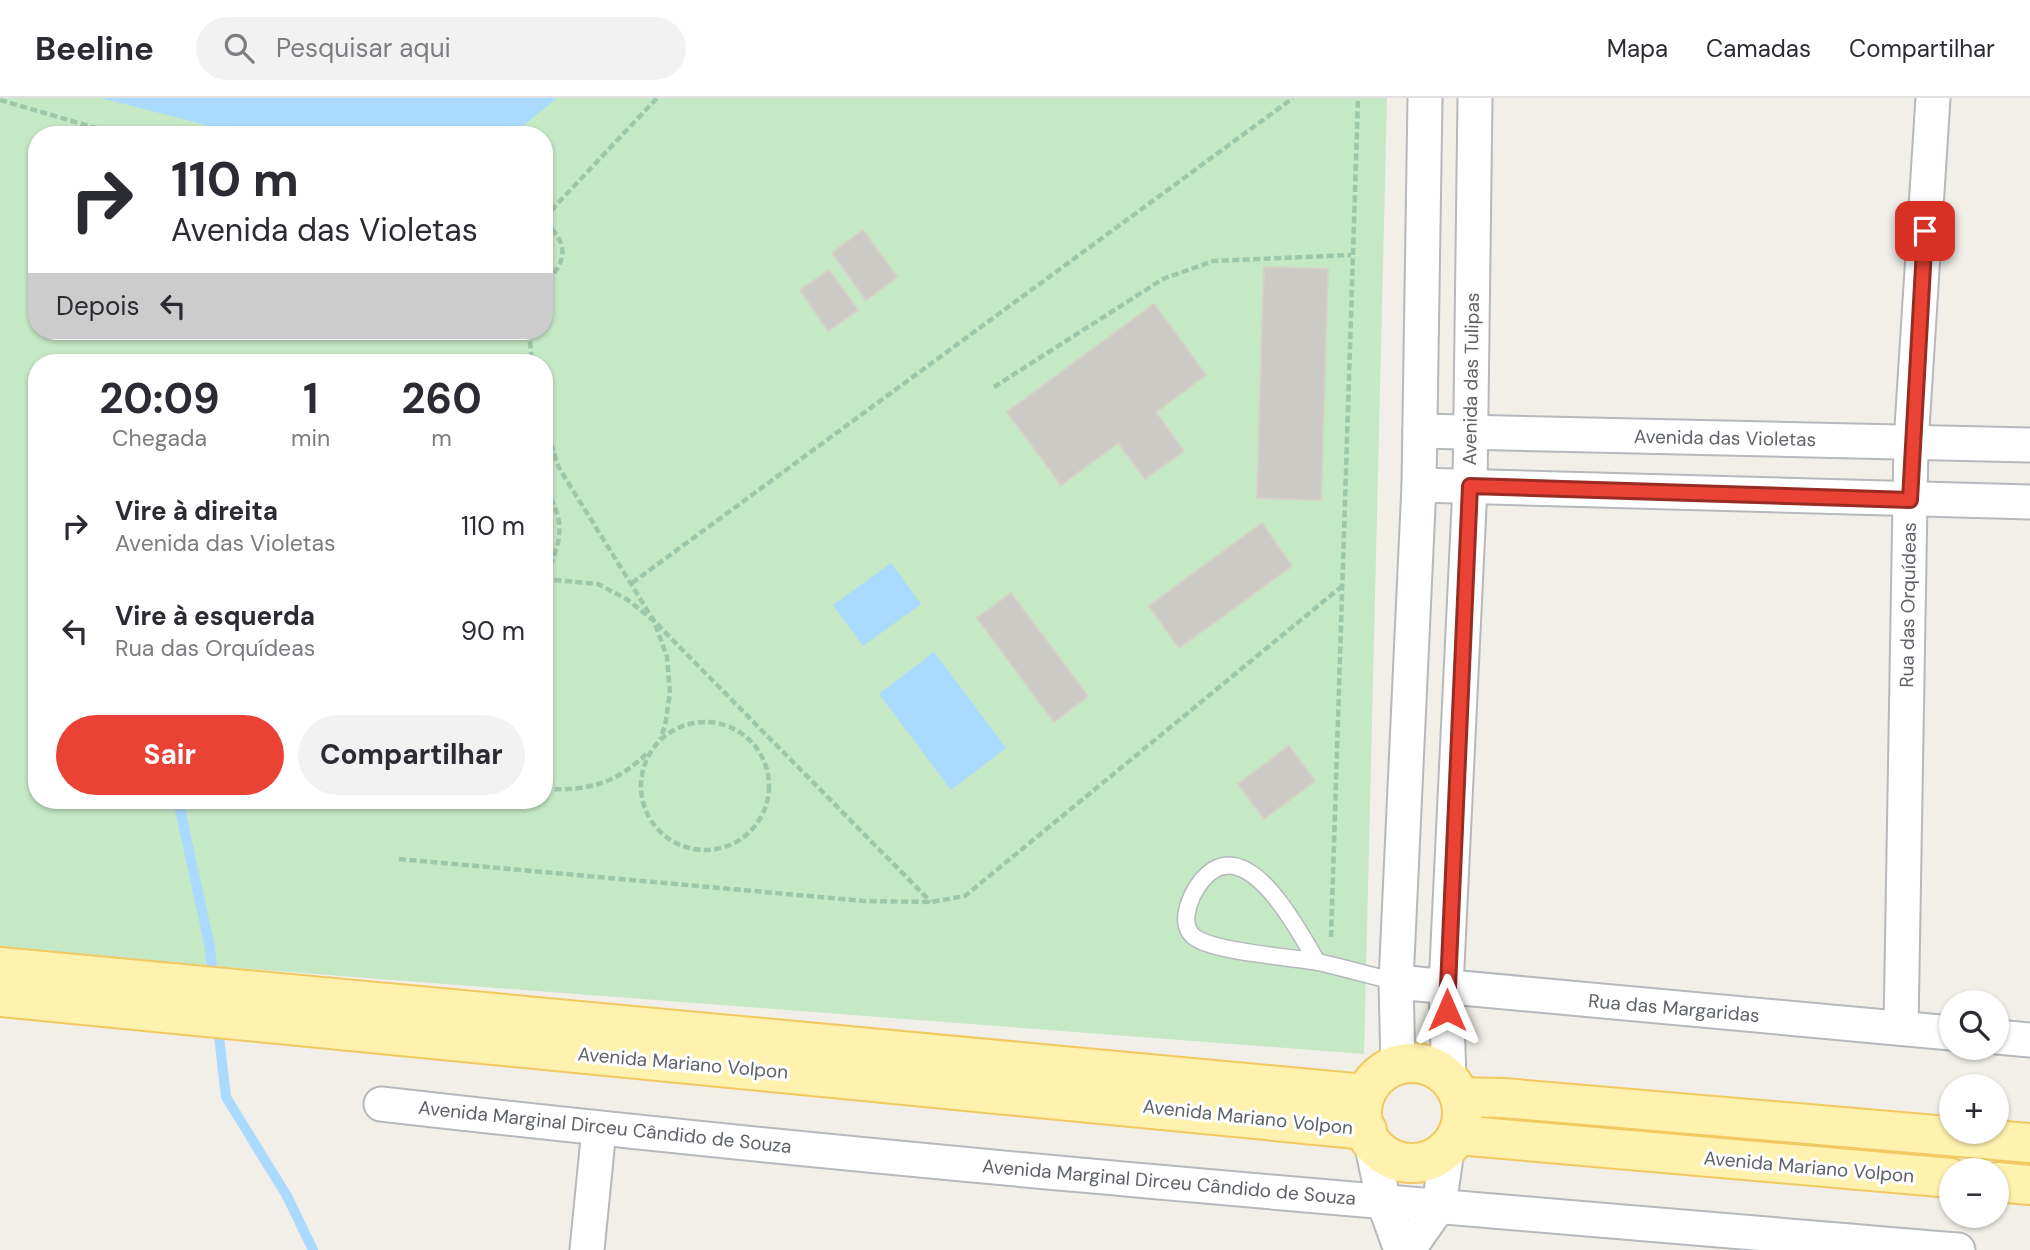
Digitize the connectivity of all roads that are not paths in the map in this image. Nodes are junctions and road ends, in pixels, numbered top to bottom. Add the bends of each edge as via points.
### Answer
1 (1425, 98) edge
2 (1475, 98) edge
3 (1933, 98) edge
4 (1420, 431) junction
5 (1471, 432) junction
6 (1912, 443) junction
7 (2030, 445) edge
8 (1419, 485) junction
9 (1470, 486) junction
10 (1910, 500) junction
11 (2030, 502) edge
12 (1323, 964) junction
13 (0, 967) edge
14 (1396, 982) junction
15 (1446, 987) junction
16 (0, 996) edge
17 (178, 1000) junction
18 (1901, 1028) junction
19 (1939, 1032) edge
20 (2009, 1038) edge
21 (2030, 1040) edge
22 (1398, 1065) junction
23 (1454, 1088) junction
24 (381, 1104) dead end
25 (1368, 1122) junction
26 (599, 1129) junction
27 (1452, 1143) junction
28 (2030, 1143) edge
29 (1939, 1177) edge
30 (2009, 1183) edge
31 (2030, 1185) edge
32 (1384, 1203) junction
33 (1439, 1206) junction
34 (587, 1250) edge
35 (1401, 1250) edge
36 (1408, 1250) edge
37 (1958, 1250) edge

1 - 4 street
2 - 5 street, Avenida das Tulipas
3 - 6 street, Rua das Orquídeas
4 - 5 street, Avenida das Violetas
4 - 8 street
5 - 6 street, Avenida das Violetas
5 - 9 street, Avenida das Tulipas
6 - 7 street, Avenida das Violetas
6 - 10 street, Rua das Orquídeas
8 - 9 street
8 - 14 street
9 - 10 street
9 - 15 street, Avenida das Tulipas
10 - 11 street
10 - 18 street, Rua das Orquídeas
12 - 12 lane via 1215,946 1195,938 1186,926 1185,914 1205,877 1218,867 1248,871 1264,884
12 - 14 lane
13 - 17 main road, Avenida Mariano Volpon
14 - 15 street, Rua das Margaridas
14 - 22 street
15 - 18 street, Rua das Margaridas
15 - 23 street, Avenida das Tulipas
16 - 17 main road, Avenida Mariano Volpon
17 - 25 main road, Avenida Mariano Volpon
18 - 19 street, Rua das Margaridas
20 - 21 street
22 - 23 main road via 1417,1063 1434,1068
22 - 25 main road via 1378,1075
23 - 27 main road via 1462,1118
23 - 28 main road via 1504,1098
24 - 26 street, Avenida Marginal Dirceu Cândido de Souza
25 - 27 main road via 1387,1157 1407,1163 1428,1161
25 - 32 street
26 - 32 street, Avenida Marginal Dirceu Cândido de Souza
26 - 34 street
27 - 29 main road, Avenida Mariano Volpon
27 - 33 street
30 - 31 main road
32 - 33 street, Avenida Marginal Dirceu Cândido de Souza
32 - 35 street
33 - 36 street
33 - 37 street, Avenida Marginal Dirceu Cândido de Souza

